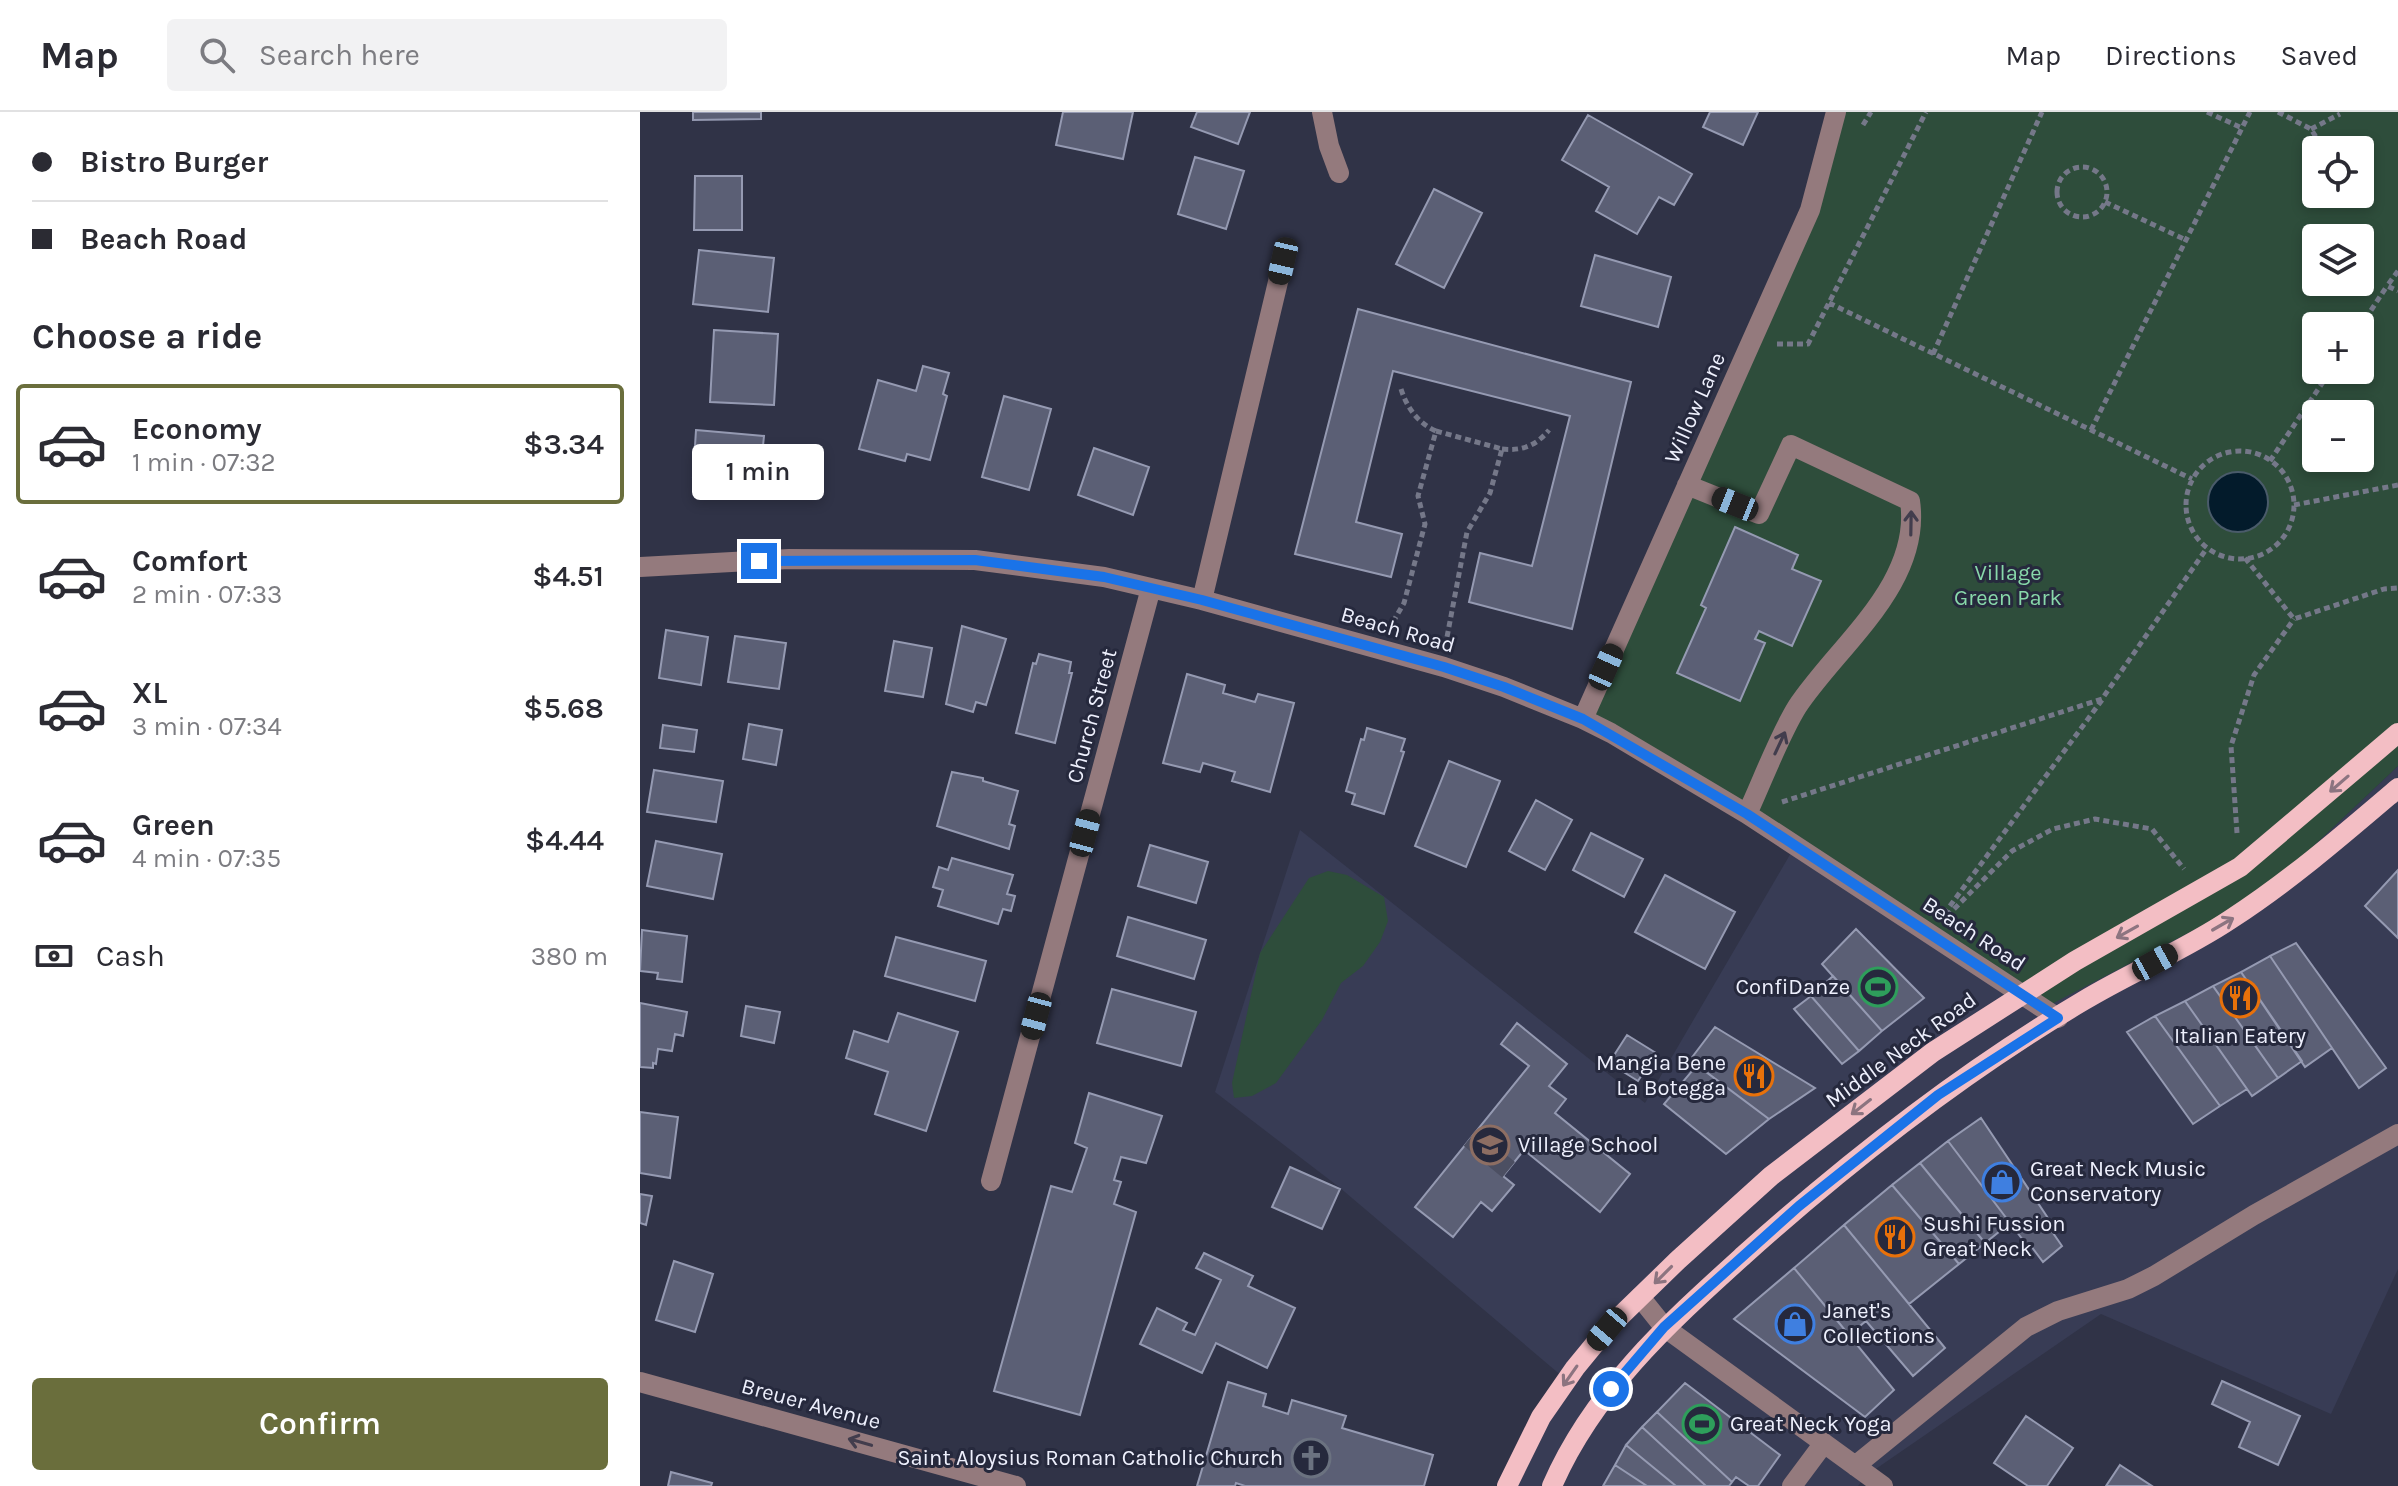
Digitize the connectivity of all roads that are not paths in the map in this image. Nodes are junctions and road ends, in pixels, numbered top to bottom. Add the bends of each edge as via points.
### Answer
1 (1322, 112) edge
2 (1836, 112) edge
3 (1339, 173) dead end
4 (1283, 261) dead end
5 (1687, 485) junction
6 (640, 567) edge
7 (1151, 588) junction
8 (1202, 600) junction
9 (1583, 719) junction
10 (2398, 733) edge
11 (2398, 788) edge
12 (1747, 814) junction
13 (2023, 995) junction
14 (2058, 1018) junction
15 (2398, 1134) edge
16 (991, 1181) dead end
17 (1640, 1297) junction
18 (1664, 1327) junction
19 (640, 1382) edge
20 (1824, 1443) junction
21 (1855, 1466) junction
22 (1016, 1486) edge
23 (1507, 1486) edge
24 (1552, 1486) edge
25 (1792, 1486) edge
26 (1883, 1486) edge

1 - 3 street
2 - 5 street, Willow Lane via 1810,210
4 - 8 street
5 - 9 street, Willow Lane
12 -> 5 street via 1797,708 1860,630 1902,563 1913,520 1910,501 1791,445 1759,514
6 - 7 street, Beach Road via 789,559 961,559
7 - 8 street, Beach Road
7 - 16 street, Church Street
8 - 9 street, Beach Road via 1444,667
9 - 12 street, Beach Road
10 -> 13 main road, Middle Neck Road via 2240,867
14 -> 11 main road via 2228,922 2282,885
12 - 13 street, Beach Road
13 - 14 street, Beach Road
13 -> 17 main road, Middle Neck Road via 1933,1052 1771,1176
14 - 18 main road via 1938,1095 1799,1206
15 - 21 street via 2154,1276 2026,1327
17 - 18 street
17 -> 23 main road, Middle Neck Road via 1575,1368 1541,1417
18 - 20 street
18 - 24 main road via 1611,1389
22 -> 19 street, Breuer Avenue
20 - 21 street
20 - 25 street
21 - 26 street

